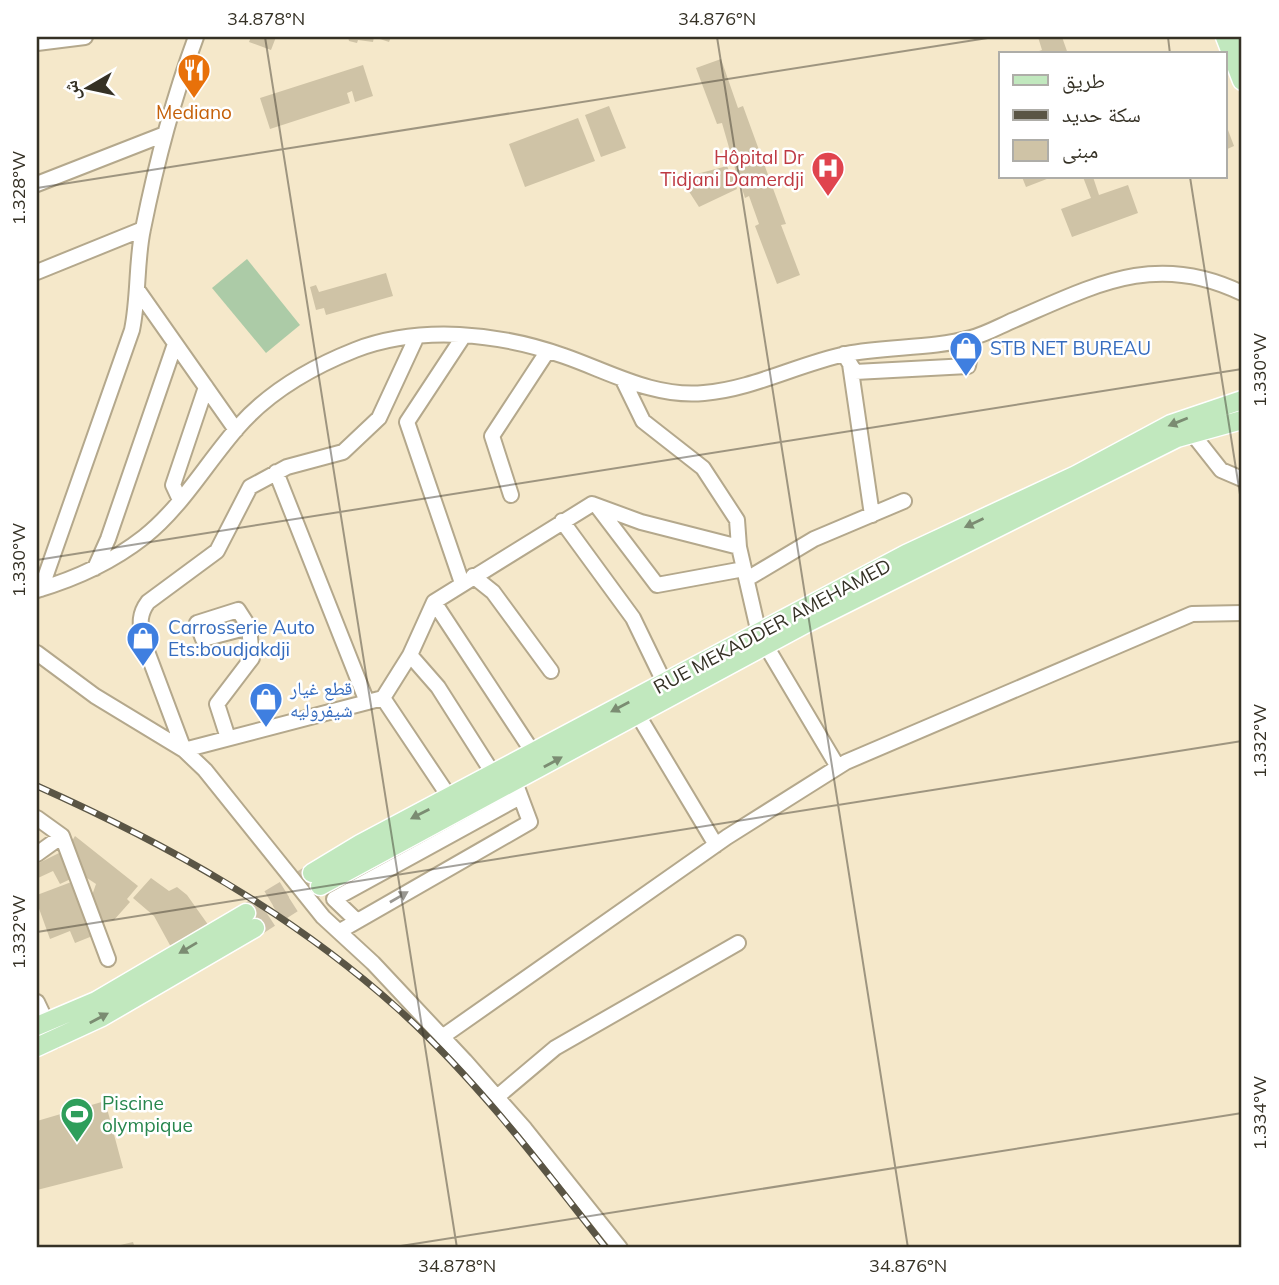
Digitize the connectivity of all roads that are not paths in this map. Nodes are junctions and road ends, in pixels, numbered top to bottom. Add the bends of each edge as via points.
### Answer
1 (85, 37) edge
2 (196, 37) edge
3 (1225, 37) edge
4 (1239, 37) edge
5 (37, 43) edge
6 (1239, 51) edge
7 (1242, 81) edge
8 (165, 134) junction
9 (37, 184) edge
10 (143, 229) junction
11 (37, 272) edge
12 (139, 292) junction
13 (1242, 293) edge
14 (417, 336) junction
15 (463, 337) junction
16 (973, 338) junction
17 (176, 344) junction
18 (915, 346) junction
19 (547, 352) junction
20 (847, 359) junction
21 (918, 369) junction
22 (623, 380) junction
23 (206, 387) junction
24 (1242, 400) edge
25 (1242, 420) edge
26 (236, 430) junction
27 (1191, 432) junction
28 (276, 472) junction
29 (1242, 479) edge
30 (511, 495) dead end
31 (180, 499) junction
32 (904, 501) dead end
33 (597, 506) junction
34 (872, 515) junction
35 (562, 521) junction
36 (739, 547) junction
37 (95, 568) junction
38 (746, 574) junction
39 (468, 579) junction
40 (39, 590) edge
41 (434, 601) junction
42 (1242, 613) edge
43 (249, 627) dead end
44 (762, 640) junction
45 (37, 653) edge
46 (410, 655) junction
47 (551, 671) dead end
48 (665, 684) junction
49 (383, 698) junction
50 (367, 702) junction
51 (638, 715) junction
52 (228, 738) junction
53 (184, 750) junction
54 (534, 754) junction
55 (838, 767) junction
56 (494, 775) junction
57 (518, 790) junction
58 (450, 798) junction
59 (37, 818) edge
60 (62, 836) junction
61 (716, 845) junction
62 (37, 854) edge
63 (357, 921) junction
64 (340, 931) junction
65 (738, 943) dead end
66 (108, 959) dead end
67 (37, 1002) edge
68 (42, 1025) edge
69 (442, 1037) junction
70 (55, 1040) junction
71 (37, 1047) edge
72 (497, 1097) junction
73 (620, 1248) edge

1 - 5 street
2 - 8 street
3 - 6 main road
4 - 6 main road
6 - 7 main road
8 - 9 street
8 - 10 street
10 - 11 street
10 - 12 street
12 - 17 street
12 - 40 street via 132,330
13 - 16 street via 1183,273 1139,274
14 - 15 street
14 - 26 street via 392,337 316,367 273,394
14 - 28 street via 379,418 343,452
15 - 19 street
15 - 39 street via 407,422
16 - 18 street
16 - 21 street via 968,366
17 - 23 street
17 - 37 street
18 - 20 street
18 - 21 street
19 - 22 street
19 - 30 street via 492,436
20 - 21 street via 855,372
20 - 22 street via 703,394 665,392
20 - 34 street
22 - 36 street via 643,421 703,468 737,520
23 - 26 street
23 - 31 street via 173,485
24 -> 44 main road, RUE MEKADDER AMEHAMED via 1171,424 1076,475 906,554
25 - 27 main road, RUE MEKADDER AMEHAMED
26 - 31 street
27 - 29 street via 1221,470
27 - 44 main road, RUE MEKADDER AMEHAMED
28 - 50 street
28 - 53 street via 250,487 218,551 148,602 139,619
31 - 37 street via 145,536
32 - 34 street
33 - 35 street via 592,504
33 - 36 street
33 - 38 street via 657,585
34 - 38 street
35 - 39 street
35 - 48 street via 633,618
36 - 38 street
37 - 40 street
38 - 44 street
39 - 41 street
39 - 47 street via 493,592
41 - 46 street
41 - 54 street
42 - 55 street via 1192,614
43 - 52 street via 252,658 216,704
44 - 48 main road, RUE MEKADDER AMEHAMED
44 - 51 main road, RUE MEKADDER AMEHAMED
44 - 55 street
45 - 53 street
46 - 49 street
46 - 56 street via 439,687
48 -> 54 main road, RUE MEKADDER AMEHAMED
49 - 50 street
49 - 58 street
50 - 52 street
57 -> 51 main road, RUE MEKADDER AMEHAMED
51 - 61 street
52 - 53 street
53 - 64 street via 323,917
54 - 56 main road, RUE MEKADDER AMEHAMED
55 - 61 street
56 - 58 main road, RUE MEKADDER AMEHAMED
58 -> 57 main road, RUE MEKADDER AMEHAMED via 360,844 316,880
63 -> 57 street via 530,822
57 - 63 street via 334,900
59 - 60 street
60 - 62 street
60 - 66 street
61 - 69 street
63 - 64 street
64 - 69 street
65 - 72 street via 555,1048
67 - 68 street
68 - 70 street
70 -> 68 main road via 251,921
69 - 72 street
70 - 71 main road
72 - 73 street

